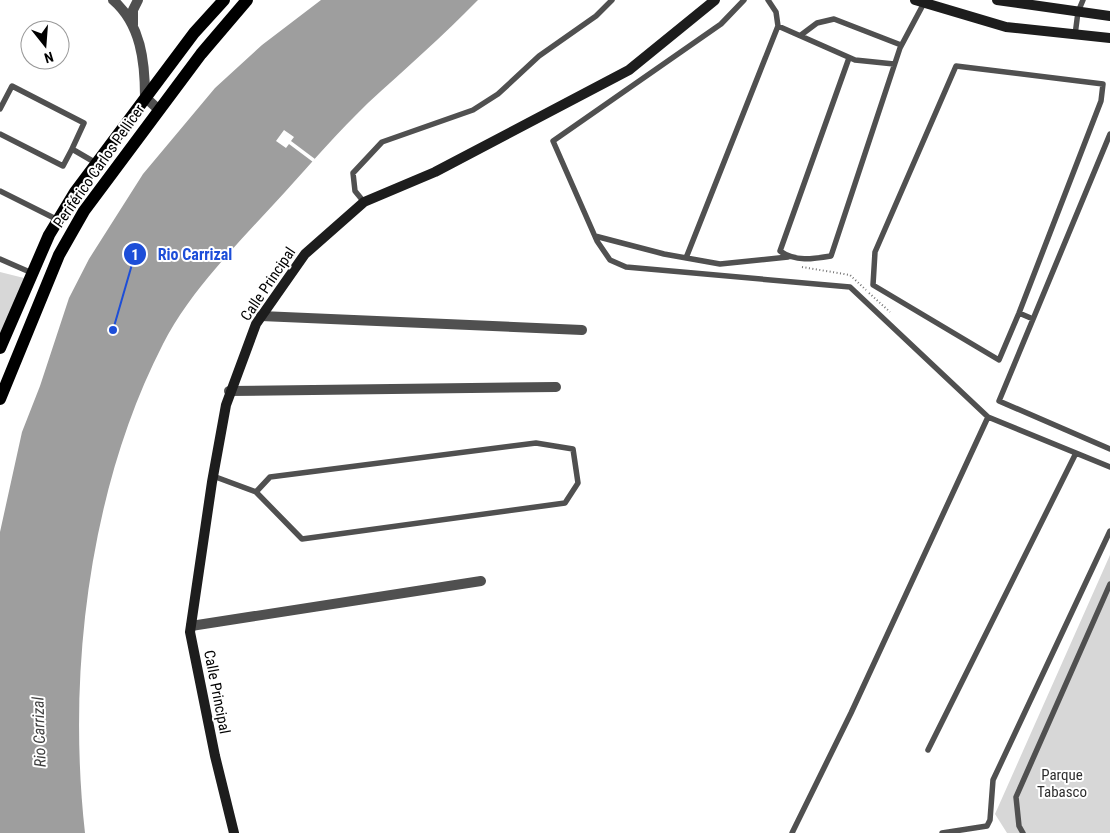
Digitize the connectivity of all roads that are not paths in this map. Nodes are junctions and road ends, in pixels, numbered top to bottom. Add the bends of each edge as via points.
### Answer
1 (113, 0) edge
2 (138, 0) edge
3 (224, 0) edge
4 (247, 0) edge
5 (612, 0) edge
6 (715, 0) edge
7 (744, 0) edge
8 (768, 0) edge
9 (997, 0) edge
10 (1083, 0) edge
11 (920, 2) edge
12 (1078, 12) junction
13 (1110, 16) edge
14 (778, 26) junction
15 (133, 28) junction
16 (801, 35) junction
17 (1075, 35) junction
18 (1110, 38) edge
19 (901, 45) junction
20 (850, 58) junction
21 (894, 64) junction
22 (145, 97) junction
23 (0, 109) edge
24 (159, 110) junction
25 (0, 134) edge
26 (1110, 134) edge
27 (72, 149) junction
28 (96, 164) junction
29 (0, 191) edge
30 (364, 202) junction
31 (58, 220) junction
32 (595, 236) junction
33 (788, 257) junction
34 (686, 258) junction
35 (0, 259) edge
36 (32, 274) junction
37 (1019, 313) junction
38 (261, 316) junction
39 (1033, 319) junction
40 (582, 330) dead end
41 (0, 348) edge
42 (556, 387) dead end
43 (229, 391) junction
44 (0, 399) edge
45 (988, 417) junction
46 (1110, 449) edge
47 (1076, 453) junction
48 (1110, 468) edge
49 (213, 476) junction
50 (256, 492) junction
51 (1110, 531) edge
52 (481, 581) dead end
53 (1110, 584) edge
54 (191, 626) junction
55 (928, 750) dead end
56 (234, 833) edge
57 (792, 833) edge
58 (942, 833) edge
59 (1023, 833) edge

1 - 15 street
2 - 15 street
3 - 22 main road
4 - 24 main road, Periférico Carlos Pellicer
5 - 30 lane via 596,16 539,56 498,94 473,110 382,142 352,174 355,191
6 - 30 main road, Calle Principal via 629,70 435,172
7 - 32 lane via 721,24 553,141
8 - 14 lane via 776,12
9 - 12 main road
10 - 12 lane
11 - 17 main road via 1006,27
11 - 19 lane
12 - 13 main road
12 - 17 lane
14 - 16 lane
14 - 34 lane
15 - 22 street via 144,64
16 - 19 lane via 817,23 834,19
16 - 20 lane
17 - 18 main road
19 - 21 lane
20 - 21 lane
20 - 33 lane via 780,251
21 - 33 lane via 830,256 810,259
22 - 24 street
22 - 28 main road
23 - 27 lane via 12,86 84,123
24 - 44 main road, Periférico Carlos Pellicer via 71,232 49,276
25 - 27 lane via 64,166
26 - 39 lane
27 - 28 lane
28 - 31 main road
29 - 31 lane
30 - 38 main road, Calle Principal via 305,254
31 - 36 main road
32 - 34 lane
32 - 45 lane via 610,260 626,267 850,288
33 - 34 lane via 720,264
35 - 36 lane
36 - 41 main road
37 - 37 lane via 1101,101 1103,84 956,66 875,252 873,285 999,360
37 - 39 lane
38 - 40 street
38 - 43 main road, Calle Principal
39 - 46 lane via 999,401
42 - 43 street
43 - 49 main road, Calle Principal
45 - 47 lane
45 - 57 lane
47 - 48 lane
47 - 55 lane
49 - 50 lane
49 - 54 main road, Calle Principal
50 - 50 lane via 270,476 536,443 573,449 578,483 565,503 302,539
51 - 58 lane via 993,780 987,826
52 - 54 street
53 - 59 lane via 1016,797 1019,826
54 - 56 main road, Calle Principal via 214,756

